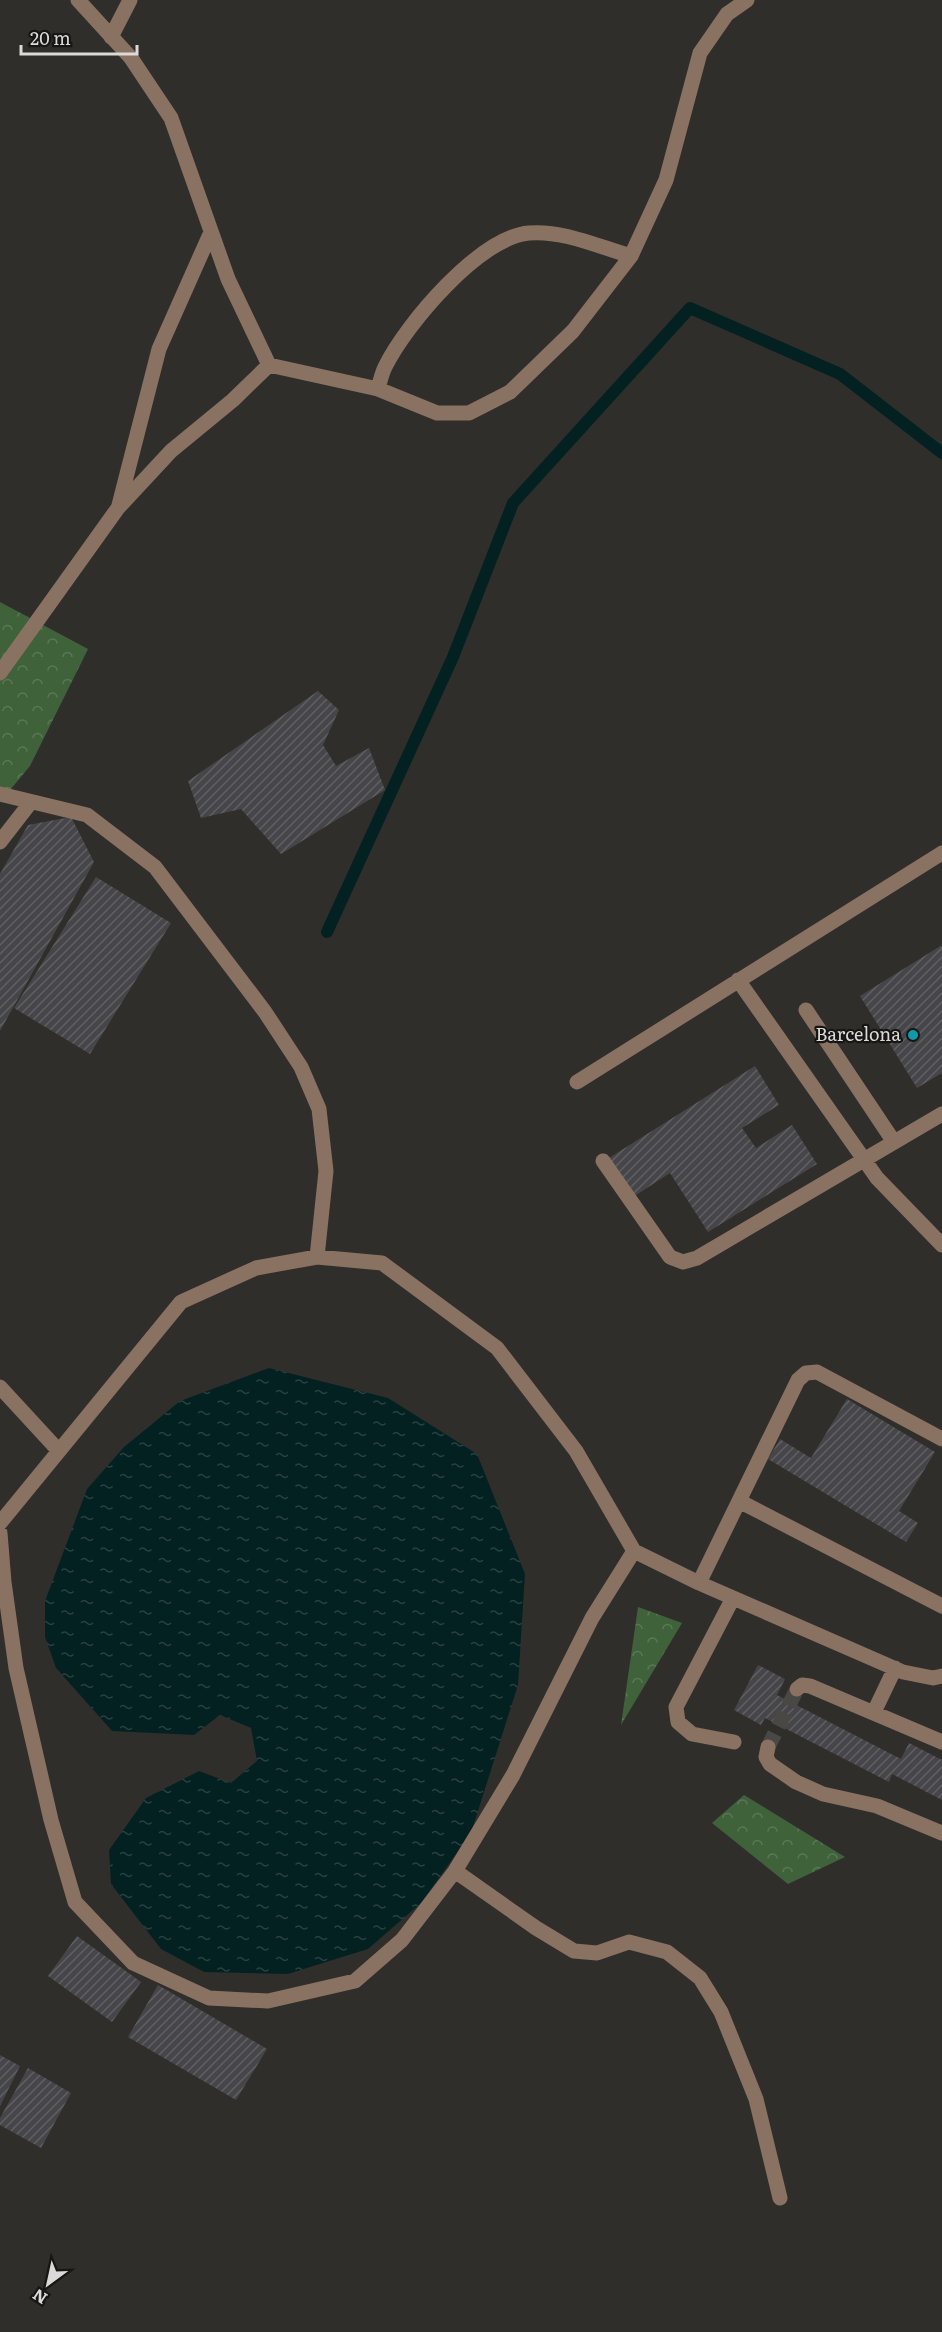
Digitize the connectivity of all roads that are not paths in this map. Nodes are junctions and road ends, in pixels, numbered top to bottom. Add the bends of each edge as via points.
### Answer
1 (78, 0) edge
2 (130, 0) edge
3 (747, 0) edge
4 (111, 37) junction
5 (211, 232) junction
6 (631, 256) junction
7 (269, 365) junction
8 (378, 388) junction
9 (118, 508) junction
10 (0, 673) edge
11 (0, 794) edge
12 (31, 802) junction
13 (0, 842) edge
14 (942, 853) edge
15 (738, 980) junction
16 (806, 1010) dead end
17 (577, 1082) dead end
18 (942, 1114) edge
19 (894, 1142) junction
20 (864, 1160) junction
21 (603, 1161) dead end
22 (942, 1245) edge
23 (317, 1257) junction
24 (0, 1387) edge
25 (942, 1439) edge
26 (58, 1450) junction
27 (739, 1502) junction
28 (0, 1522) edge
29 (0, 1533) edge
30 (634, 1551) junction
31 (699, 1583) junction
32 (733, 1598) junction
33 (942, 1606) edge
34 (895, 1668) junction
35 (942, 1676) edge
36 (797, 1689) dead end
37 (874, 1712) junction
38 (734, 1742) dead end
39 (942, 1742) edge
40 (768, 1747) dead end
41 (942, 1833) edge
42 (455, 1871) junction
43 (780, 2198) dead end

1 - 4 street
2 - 4 street
3 - 6 street via 727,14 700,53 666,180
4 - 5 street via 131,58 171,118
5 - 7 street via 228,279
5 - 9 street via 159,349
6 - 8 street via 573,331 510,392 469,413 437,413
6 - 8 street via 556,234 528,233 501,240 458,274 414,322 385,368
7 - 8 street
7 - 9 street via 171,451
9 - 10 street
11 - 12 street
12 - 13 street
12 - 23 street via 87,815 155,867 265,1012 301,1067 319,1109 326,1171
14 - 15 street
15 - 17 street
15 - 20 street
16 - 19 street
18 - 19 street
19 - 20 street
20 - 21 street via 697,1258 683,1262 670,1257
20 - 22 street
23 - 26 street via 256,1268 182,1302
23 - 30 street via 382,1263 497,1348 576,1451
24 - 26 street
25 - 27 street via 817,1372 806,1373 798,1380
26 - 28 street
27 - 31 street
27 - 33 street
29 - 42 street via 16,1668 51,1820 75,1902 133,1963 209,1998 268,2001 355,1981 402,1940
30 - 31 street
30 - 42 street via 592,1618 513,1775
31 - 32 street
32 - 34 street
32 - 38 street via 676,1707 678,1722 692,1734
34 - 35 street via 933,1678
34 - 37 street
36 - 37 street via 810,1686
37 - 39 street
40 - 41 street via 766,1758 770,1764 796,1782 824,1794 877,1806
42 - 43 street via 574,1951 597,1953 629,1942 667,1952 700,1978 722,2012 756,2098

